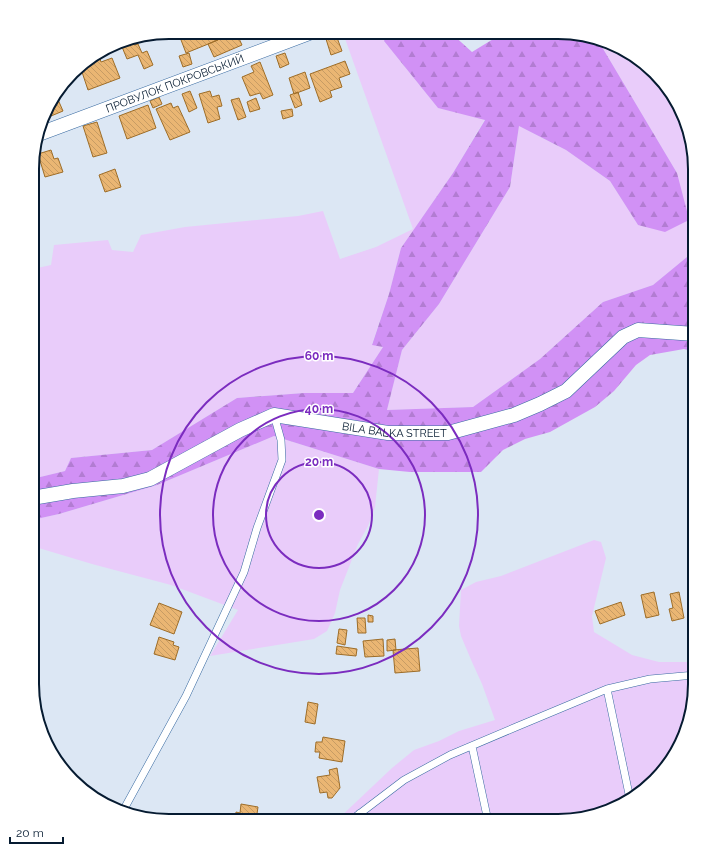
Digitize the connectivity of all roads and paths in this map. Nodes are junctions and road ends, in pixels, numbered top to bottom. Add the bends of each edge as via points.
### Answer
1 (293, 39) edge
2 (44, 132) edge
3 (688, 334) edge
4 (274, 415) junction
5 (39, 497) edge
6 (688, 676) edge
7 (607, 689) junction
8 (472, 746) junction
9 (629, 793) edge
10 (125, 806) edge
11 (360, 813) edge
12 (487, 814) edge

1 - 2 street, ПРОВУЛОК ПОКРОВСЬКИЙ
3 - 4 street, BILA BALKA STREET via 638,330 623,337 566,391 514,415 448,433 388,433
4 - 5 street via 240,430 150,479 122,486
4 - 10 lane via 281,440 282,460 244,572 186,696
6 - 7 lane via 650,679
7 - 8 lane
7 - 9 lane
8 - 11 lane via 404,780
8 - 12 lane

